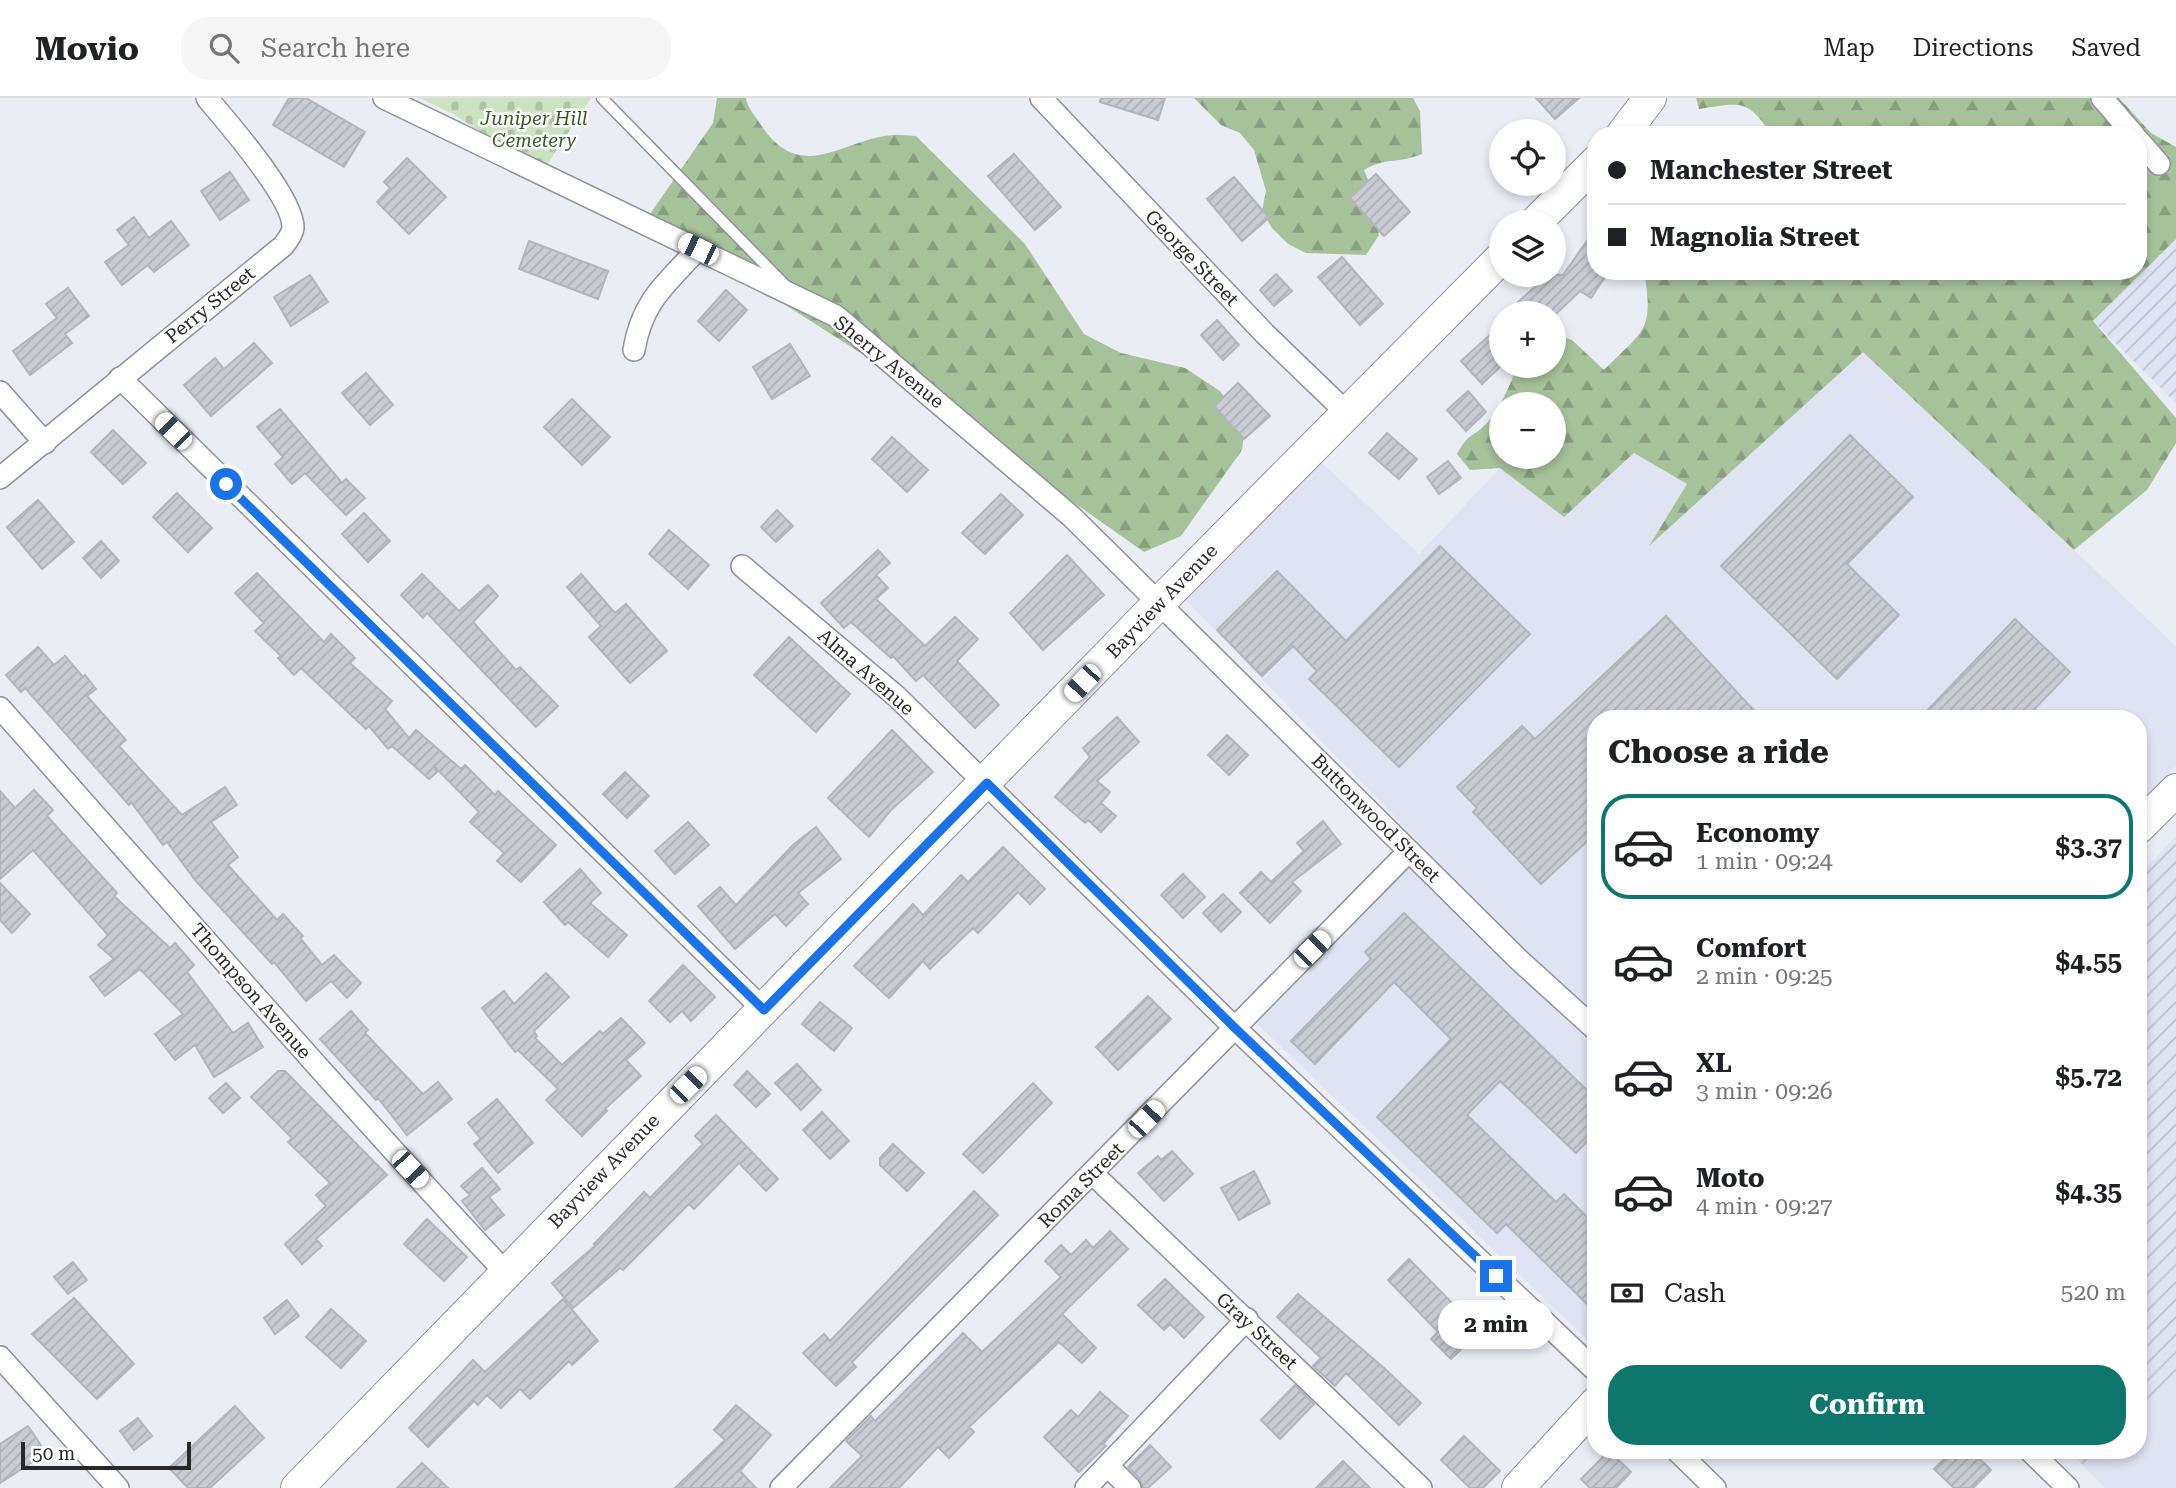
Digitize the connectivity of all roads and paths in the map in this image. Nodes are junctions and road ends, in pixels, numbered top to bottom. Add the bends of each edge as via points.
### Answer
1 (207, 98) edge
2 (384, 98) edge
3 (602, 98) edge
4 (1041, 98) edge
5 (1650, 98) edge
6 (2102, 98) edge
7 (610, 103) edge
8 (1629, 126) edge
9 (2126, 126) edge
10 (2147, 150) edge
11 (2159, 164) dead end
12 (1587, 171) edge
13 (1548, 210) edge
14 (698, 249) junction
15 (1489, 270) edge
16 (796, 296) junction
17 (634, 350) dead end
18 (120, 379) junction
19 (0, 392) edge
20 (1348, 414) junction
21 (45, 443) junction
22 (0, 478) edge
23 (742, 566) dead end
24 (1159, 603) junction
25 (0, 708) edge
26 (987, 783) junction
27 (2173, 799) edge
28 (2147, 821) edge
29 (1409, 851) junction
30 (764, 1010) junction
31 (1587, 1022) edge
32 (1235, 1028) junction
33 (1093, 1174) junction
34 (505, 1272) junction
35 (1247, 1319) junction
36 (0, 1357) edge
37 (1587, 1362) edge
38 (1587, 1413) edge
39 (1685, 1459) edge
40 (2038, 1459) edge
41 (1108, 1466) junction
42 (118, 1488) edge
43 (297, 1488) edge
44 (781, 1488) edge
45 (1086, 1488) edge
46 (1130, 1488) edge
47 (1421, 1488) edge
48 (1518, 1488) edge
49 (1715, 1488) edge
50 (2068, 1488) edge

1 - 18 street, Perry Street via 269,176 288,209 291,235
2 - 14 street, Sherry Avenue
3 - 7 lane
4 - 20 street, George Street via 1265,334
5 - 8 main road
6 - 9 street
7 - 16 lane
10 - 11 street
12 - 13 main road
14 - 16 street, Sherry Avenue
14 - 17 street via 647,305
15 - 20 main road, Bayview Avenue
16 - 24 street, Sherry Avenue via 836,316 872,344 1072,517
18 - 21 street, Perry Street
18 - 30 street
19 - 21 street
20 - 24 main road, Bayview Avenue
21 - 22 street, Perry Street
23 - 26 street, Alma Avenue via 896,695
24 - 26 main road, Bayview Avenue
24 - 29 street, Buttonwood Street
25 - 34 street, Thompson Avenue
26 - 30 main road, Bayview Avenue
26 - 32 street, Alma Avenue
27 - 28 main road
29 - 31 street, Buttonwood Street
29 - 32 street, Roma Street
30 - 34 main road, Bayview Avenue
32 - 33 street, Roma Street
32 - 37 street, Alma Avenue
33 - 35 street, Gray Street
33 - 44 street, Roma Street
34 - 43 main road, Bayview Avenue
35 - 41 street
35 - 47 street, Gray Street
36 - 42 street
38 - 48 main road
39 - 49 street
40 - 50 street
41 - 45 street
41 - 46 street

